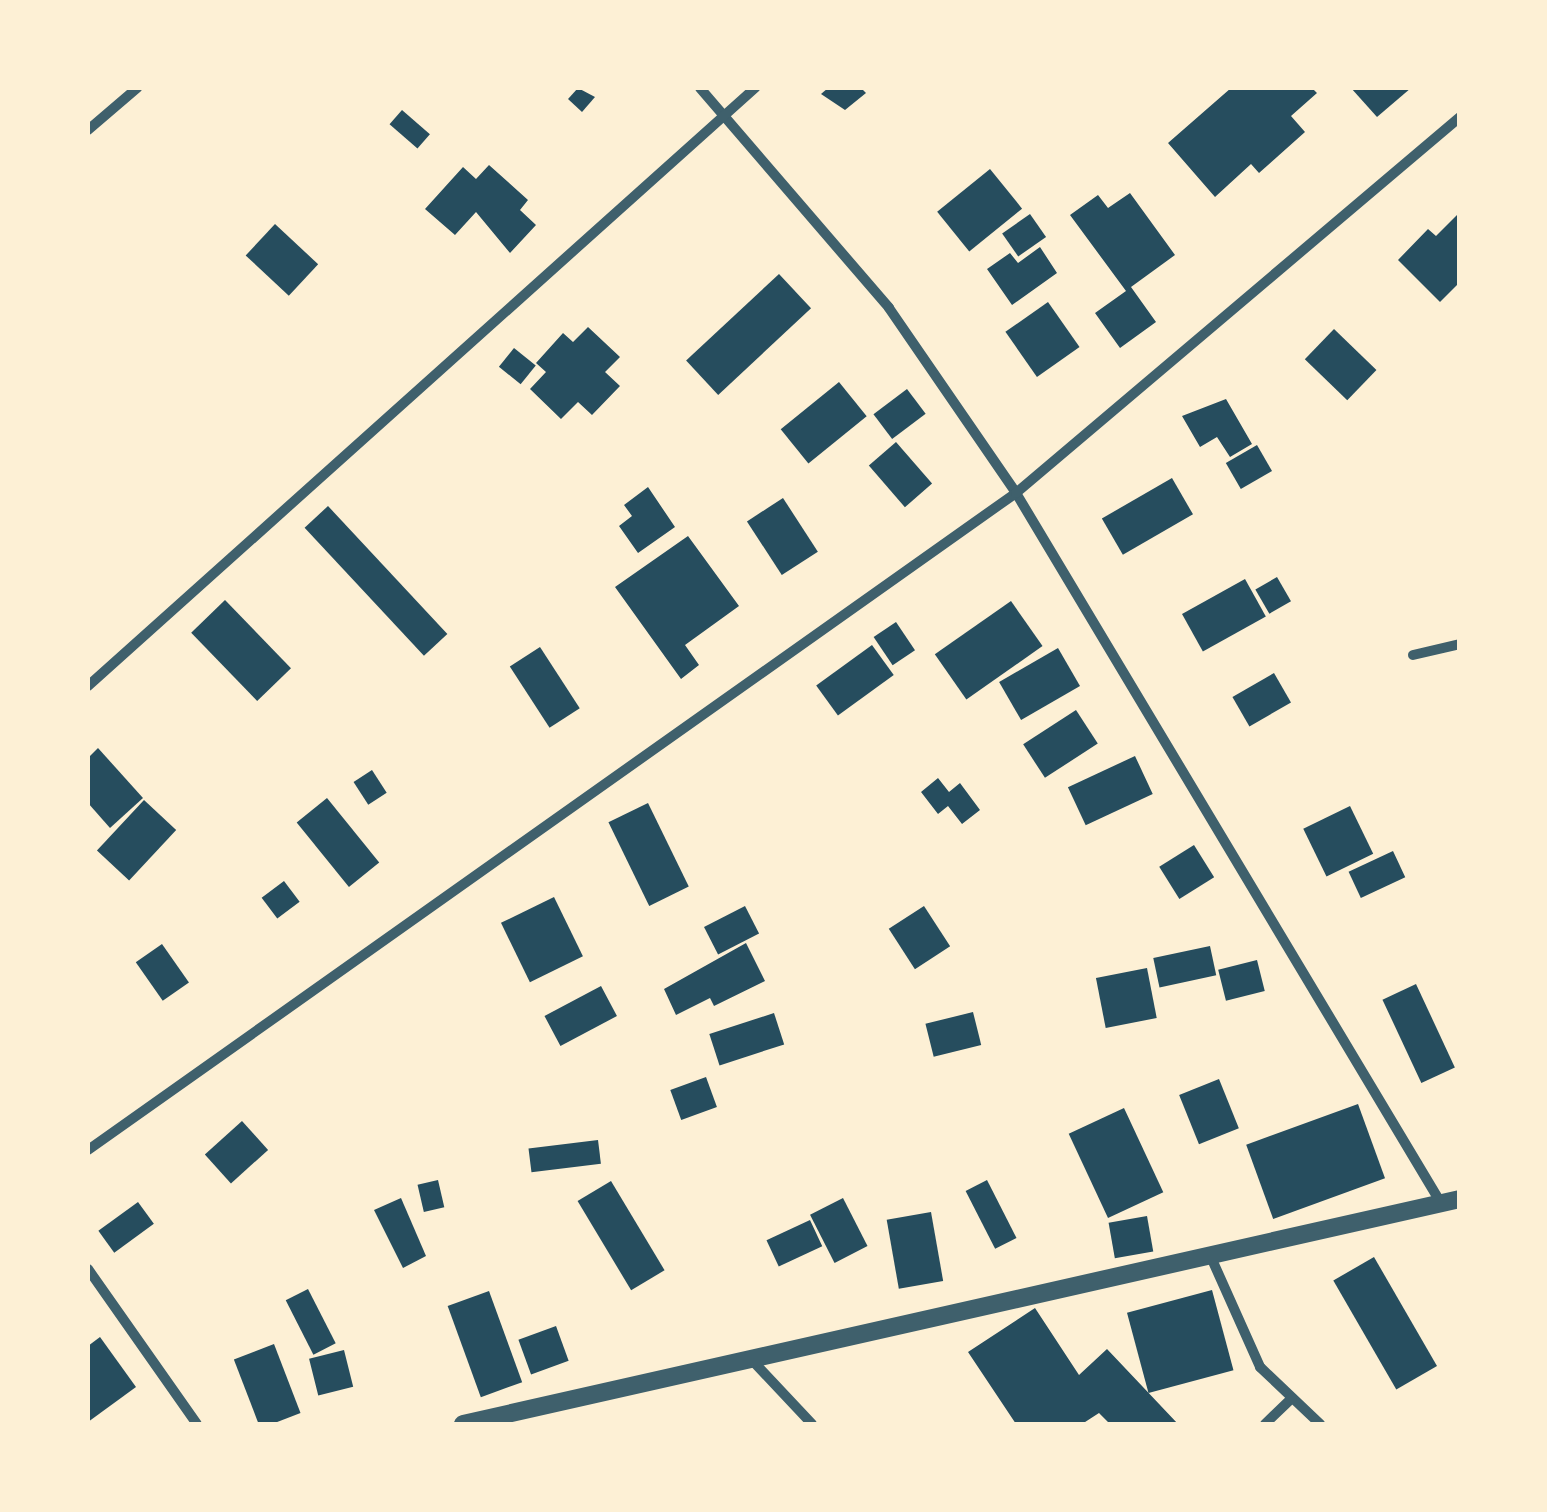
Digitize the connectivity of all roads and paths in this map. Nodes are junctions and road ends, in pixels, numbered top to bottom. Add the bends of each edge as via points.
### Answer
1 (137, 88) edge
2 (700, 88) edge
3 (754, 88) edge
4 (723, 115) junction
5 (1460, 117) edge
6 (88, 130) edge
7 (1016, 493) junction
8 (1460, 644) edge
9 (1414, 655) dead end
10 (88, 686) edge
11 (88, 1150) edge
12 (1450, 1201) edge
13 (1210, 1255) junction
14 (88, 1269) edge
15 (751, 1359) junction
16 (1292, 1398) junction
17 (197, 1424) edge
18 (464, 1424) edge
19 (812, 1424) edge
20 (1265, 1424) edge
21 (1320, 1424) edge

1 - 6 street
2 - 4 street
3 - 4 street
4 - 7 street via 889,308
4 - 10 street
5 - 7 street
7 - 11 street
7 - 12 street
8 - 9 street
12 - 13 street
13 - 15 street
13 - 16 street via 1260,1367
14 - 17 street
15 - 18 street
15 - 19 street
16 - 20 street
16 - 21 street

